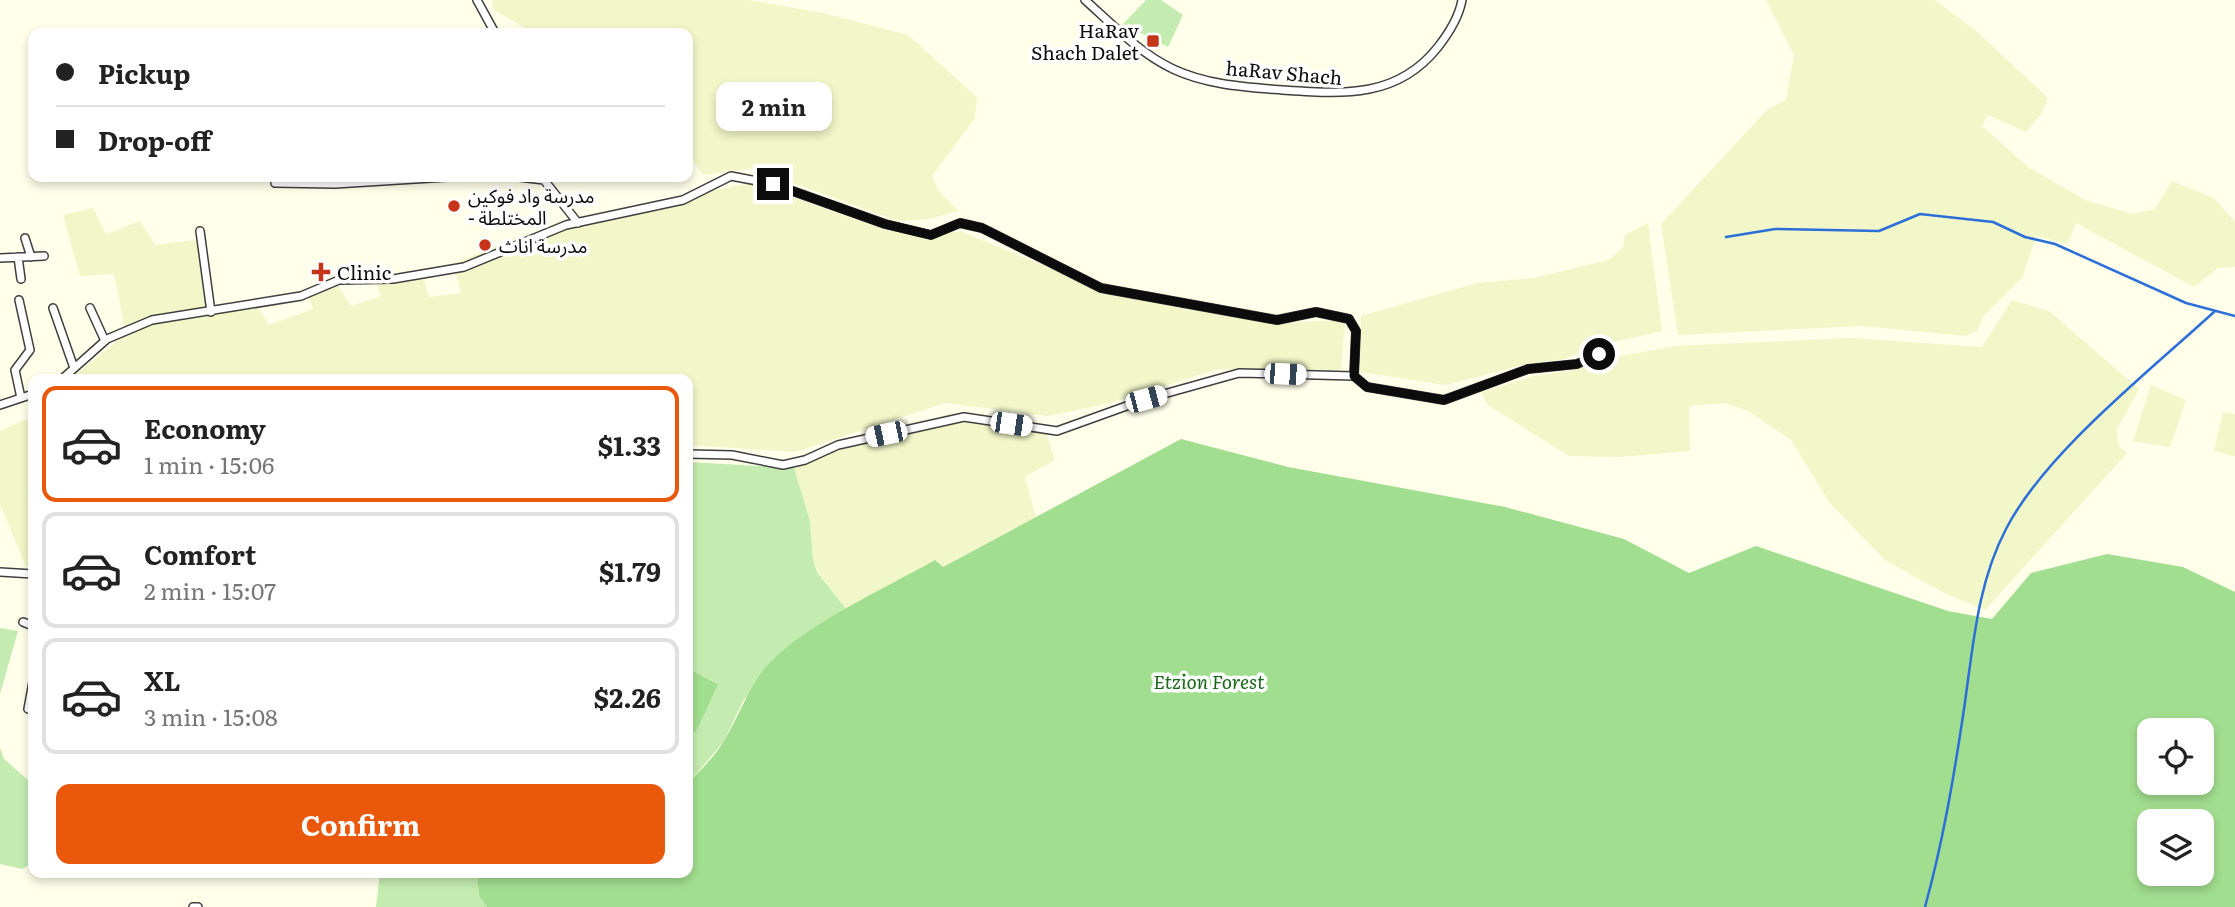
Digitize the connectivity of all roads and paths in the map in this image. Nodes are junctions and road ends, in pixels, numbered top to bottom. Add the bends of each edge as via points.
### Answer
1 (477, 0) edge
2 (1085, 0) edge
3 (1462, 0) edge
4 (492, 28) edge
5 (367, 182) edge
6 (546, 182) edge
7 (549, 182) edge
8 (275, 183) dead end
9 (548, 185) junction
10 (578, 223) junction
11 (200, 231) dead end
12 (25, 238) dead end
13 (44, 256) dead end
14 (18, 257) junction
15 (31, 257) junction
16 (0, 258) edge
17 (21, 279) dead end
18 (19, 300) dead end
19 (53, 308) dead end
20 (90, 308) dead end
21 (211, 312) junction
22 (105, 341) junction
23 (1599, 354) dead end
24 (74, 368) junction
25 (68, 374) edge
26 (1354, 376) junction
27 (28, 396) edge
28 (22, 398) junction
29 (0, 405) edge
30 (693, 454) edge
31 (0, 572) edge
32 (28, 574) edge
33 (23, 622) dead end
34 (28, 624) edge
35 (193, 907) edge
36 (198, 907) edge

1 - 4 street
2 - 3 street, haRav Shach via 1153,58 1185,74 1248,88 1345,93 1379,89 1412,73 1443,41
5 - 8 street
6 - 9 street
7 - 9 street
9 - 10 street
10 - 21 street via 464,267 393,279 339,280 301,296
10 - 26 street via 683,200 731,177 773,184 885,224 931,235 960,223 982,228 1101,288 1277,320 1316,312 1349,319 1356,331
11 - 21 street
12 - 15 street
13 - 15 street
14 - 15 street
14 - 16 street
14 - 17 street
18 - 28 street via 30,350 15,370
19 - 24 street
20 - 22 street
21 - 22 street via 152,320
22 - 24 street
23 - 26 street via 1577,364 1528,369 1444,400 1367,387
24 - 25 street
26 - 30 street via 1239,373 1058,430 964,417 838,445 783,465 732,455
27 - 28 street
28 - 29 street
31 - 32 street
33 - 34 street
35 - 36 street

